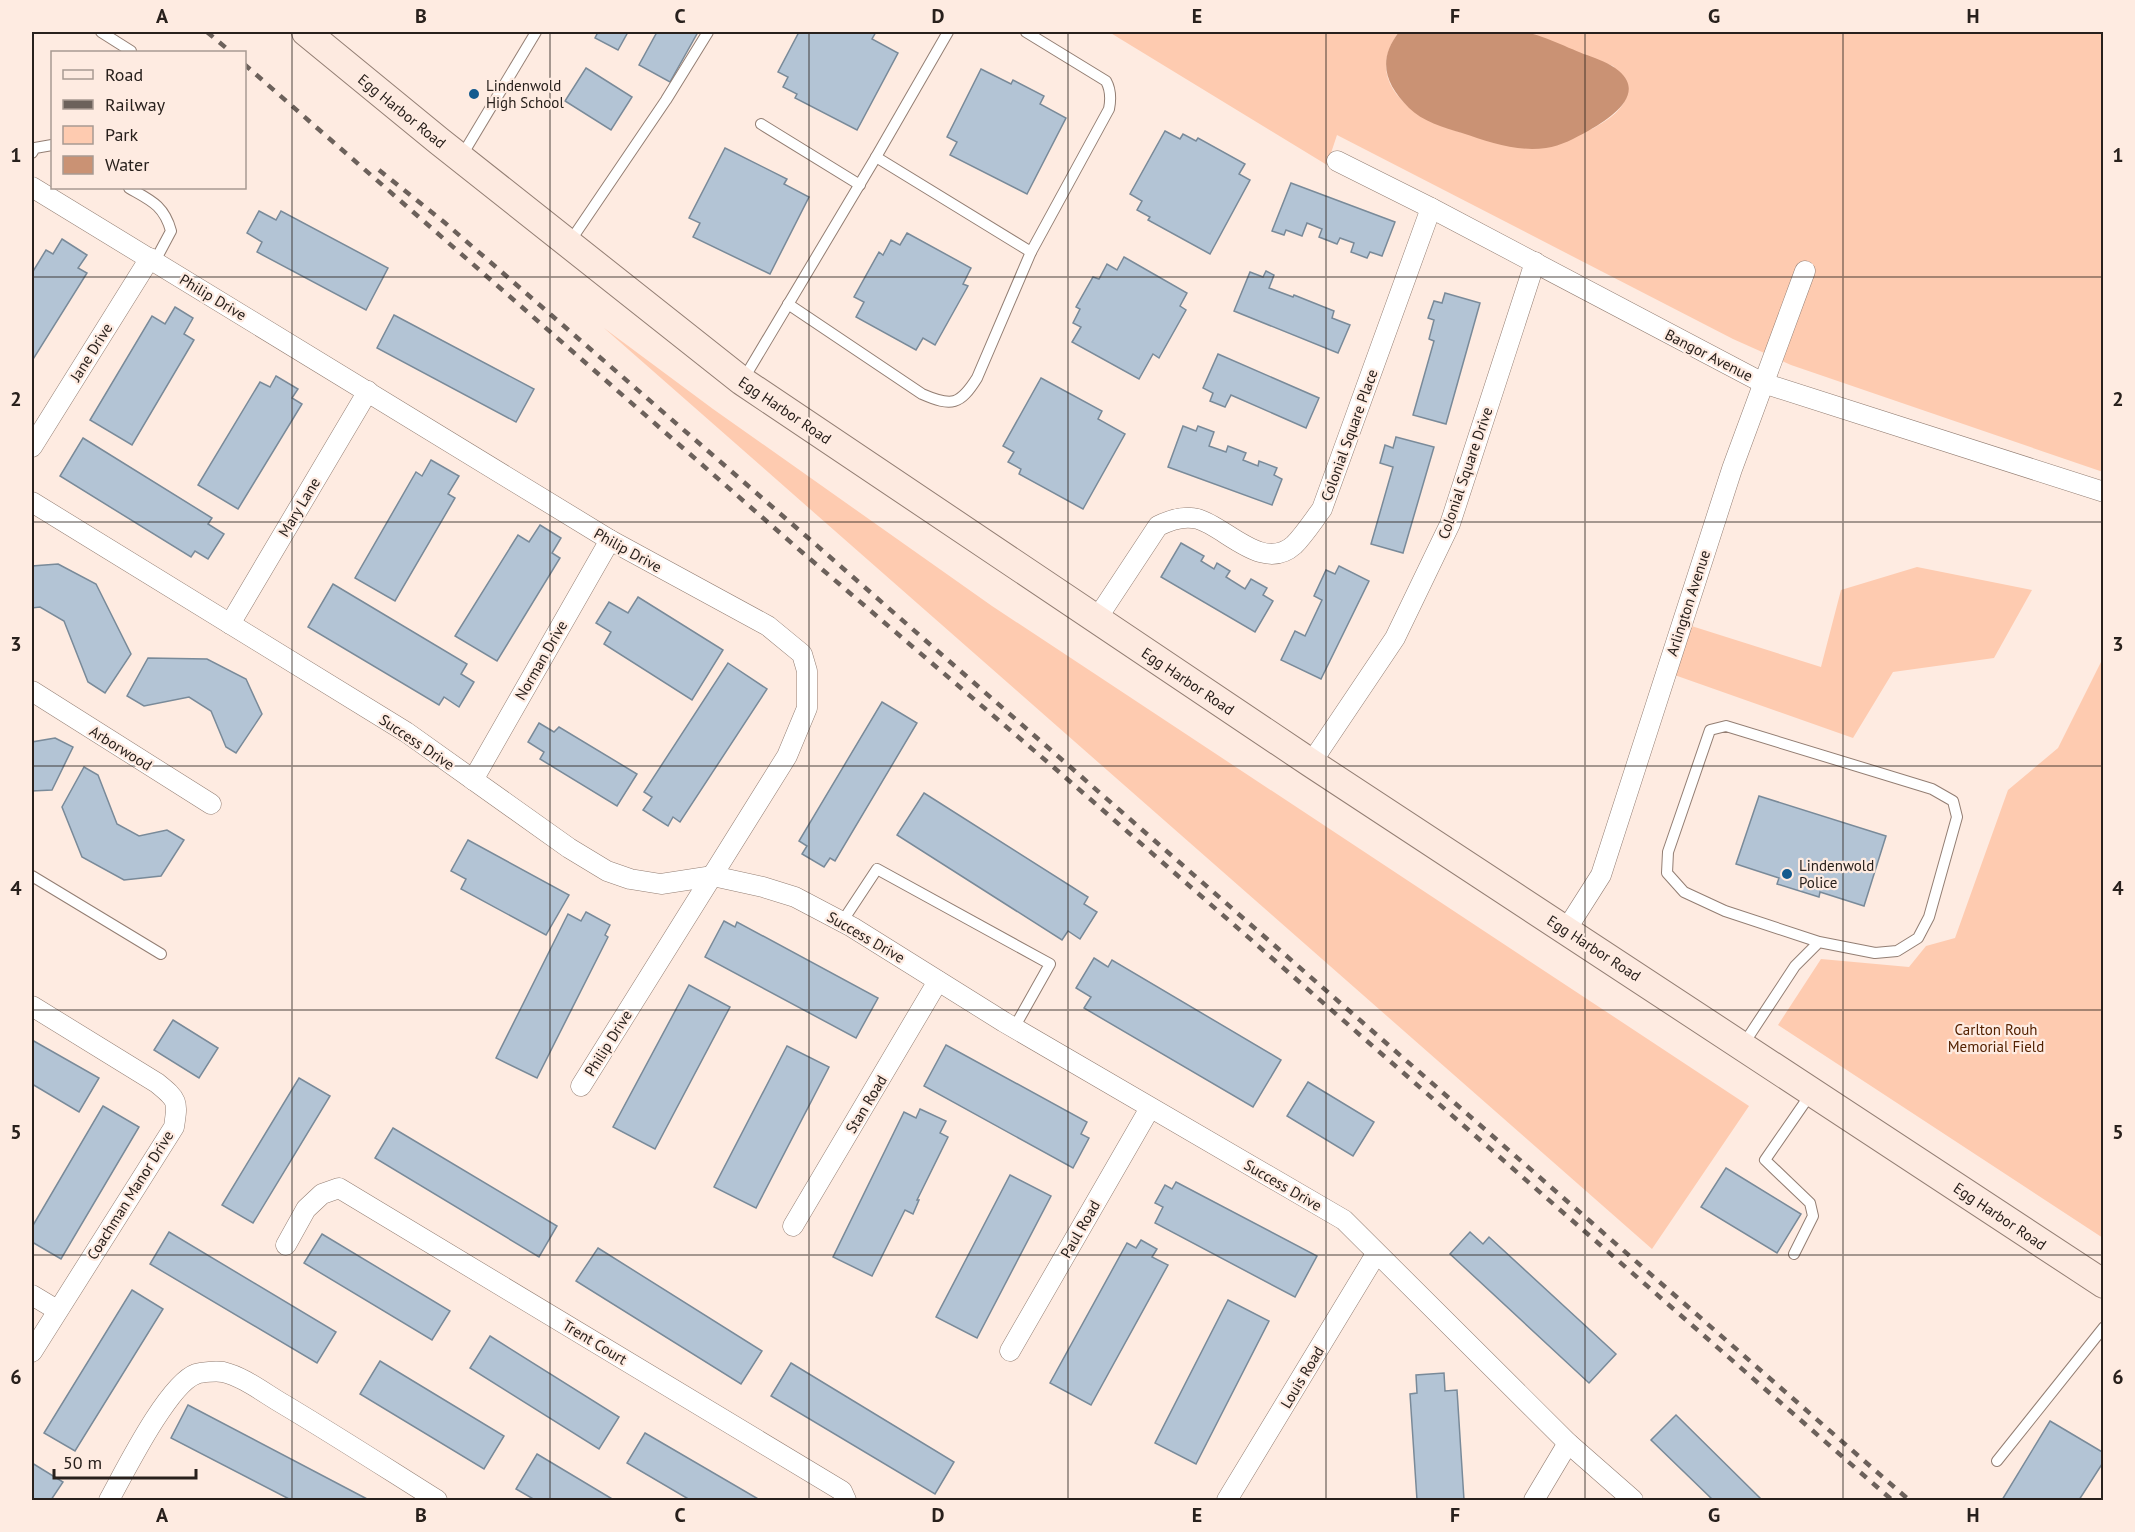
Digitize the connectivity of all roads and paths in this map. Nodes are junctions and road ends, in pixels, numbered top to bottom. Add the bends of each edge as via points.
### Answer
1 (101, 32) edge
2 (306, 32) edge
3 (536, 32) edge
4 (708, 32) edge
5 (946, 32) edge
6 (1026, 32) edge
7 (130, 51) dead end
8 (761, 124) dead end
9 (51, 145) edge
10 (32, 153) edge
11 (876, 157) junction
12 (461, 158) junction
13 (1337, 161) dead end
14 (860, 185) junction
15 (32, 187) edge
16 (131, 189) edge
17 (1431, 208) junction
18 (568, 243) junction
19 (1031, 252) junction
20 (152, 260) junction
21 (1535, 262) junction
22 (1805, 272) dead end
23 (788, 304) junction
24 (742, 381) junction
25 (1763, 383) junction
26 (368, 391) junction
27 (32, 447) edge
28 (2103, 492) edge
29 (32, 502) edge
30 (610, 540) junction
31 (1096, 620) junction
32 (230, 624) junction
33 (32, 691) edge
34 (1311, 763) junction
35 (472, 780) junction
36 (212, 804) dead end
37 (32, 876) edge
38 (713, 876) junction
39 (842, 922) junction
40 (1566, 930) junction
41 (1819, 942) junction
42 (161, 954) dead end
43 (938, 981) junction
44 (32, 1006) edge
45 (1014, 1028) junction
46 (1743, 1046) junction
47 (581, 1086) dead end
48 (1812, 1091) junction
49 (1150, 1107) junction
50 (793, 1226) dead end
51 (286, 1245) dead end
52 (1376, 1254) junction
53 (1794, 1254) dead end
54 (2103, 1284) edge
55 (32, 1295) edge
56 (57, 1310) junction
57 (2103, 1327) edge
58 (1010, 1351) dead end
59 (32, 1352) edge
60 (1568, 1443) junction
61 (1998, 1461) dead end
62 (109, 1500) edge
63 (437, 1500) edge
64 (846, 1500) edge
65 (1227, 1500) edge
66 (1534, 1500) edge
67 (1633, 1500) edge

1 - 7 lane
2 - 12 street, Egg Harbor Road
3 - 12 lane
4 - 18 lane
5 - 11 lane
6 - 19 lane via 1106,81 1111,101
8 - 14 lane
9 - 10 lane via 36,148
11 - 14 lane
11 - 19 lane
12 - 18 street, Egg Harbor Road
13 - 17 street, Bangor Avenue
14 - 23 lane
15 - 20 street, Philip Drive
16 - 20 lane via 160,207 168,219 171,231
17 - 21 street, Bangor Avenue
17 - 31 street, Colonial Square Place via 1322,509 1293,546 1279,553 1260,553 1198,519 1172,519 1158,526
18 - 24 street, Egg Harbor Road
19 - 23 lane via 977,378 965,396 953,403 941,403 922,394
20 - 26 street, Philip Drive
20 - 27 street, Jane Drive
21 - 25 street, Bangor Avenue
21 - 34 street, Colonial Square Drive via 1450,524 1395,638
22 - 25 street, Arlington Avenue
23 - 24 lane
24 - 31 street, Egg Harbor Road
25 - 28 street, Bangor Avenue
25 - 40 street, Arlington Avenue via 1600,875
26 - 30 street, Philip Drive
26 - 32 street, Mary Lane
29 - 32 street, Success Drive
30 - 35 street, Norman Drive
30 - 38 street, Philip Drive via 768,626 802,654 807,671 807,708 787,756
31 - 34 street, Egg Harbor Road
32 - 35 street, Success Drive via 406,732
33 - 36 street, Arborwood
34 - 40 street, Egg Harbor Road
35 - 38 street, Success Drive via 607,871 662,884
37 - 42 lane
38 - 39 street, Success Drive via 795,897
38 - 47 street, Philip Drive
39 - 43 street, Success Drive
39 - 45 lane via 877,868 1050,964
40 - 46 street, Egg Harbor Road
41 - 41 lane via 1875,953 1897,951 1917,938 1929,917 1957,817 1953,801 1932,789 1734,728 1710,730 1668,852 1667,873 1684,892 1725,911
41 - 46 lane via 1794,966
43 - 45 street, Success Drive
43 - 50 street, Stan Road
44 - 56 street, Coachman Manor Drive via 157,1083 177,1106 174,1127
45 - 49 street, Success Drive
46 - 48 street, Egg Harbor Road
48 - 53 lane via 1765,1160 1810,1203 1813,1216
48 - 54 street, Egg Harbor Road
49 - 52 street, Success Drive via 1344,1220
49 - 58 street, Paul Road
51 - 64 street, Trent Court via 306,1209 322,1194 339,1188 842,1491
52 - 60 street, Success Drive
52 - 65 street, Louis Road
55 - 56 street
56 - 59 street, Coachman Manor Drive
57 - 61 lane
60 - 66 street
60 - 67 street, Success Drive
62 - 63 street via 164,1406 183,1382 196,1374 221,1372 239,1378 306,1417

